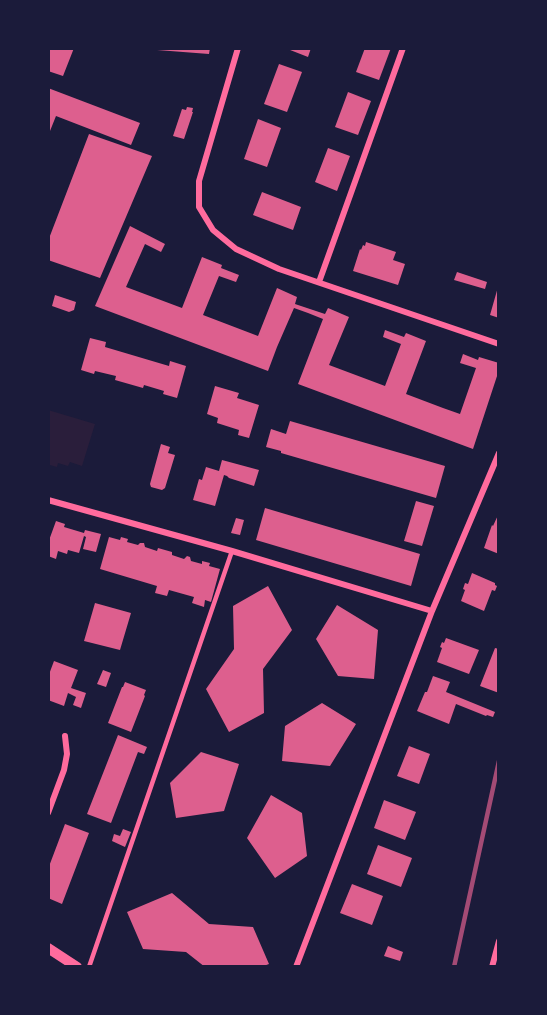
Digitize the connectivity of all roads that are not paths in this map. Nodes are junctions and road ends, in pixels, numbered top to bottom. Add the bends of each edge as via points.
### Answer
1 (238, 48) edge
2 (403, 48) edge
3 (319, 282) junction
4 (499, 344) edge
5 (499, 453) edge
6 (48, 500) edge
7 (232, 552) junction
8 (432, 611) junction
9 (65, 736) dead end
10 (48, 813) edge
11 (499, 941) edge
12 (48, 948) edge
13 (77, 967) edge
14 (89, 967) edge
15 (296, 967) edge
16 (492, 967) edge

1 - 3 street via 199,182 199,207 213,230 236,249
2 - 3 street
3 - 4 street
5 - 8 street
6 - 7 street
7 - 8 street
7 - 14 lane
8 - 15 street
9 - 10 street via 64,770
11 - 16 street
12 - 13 street

